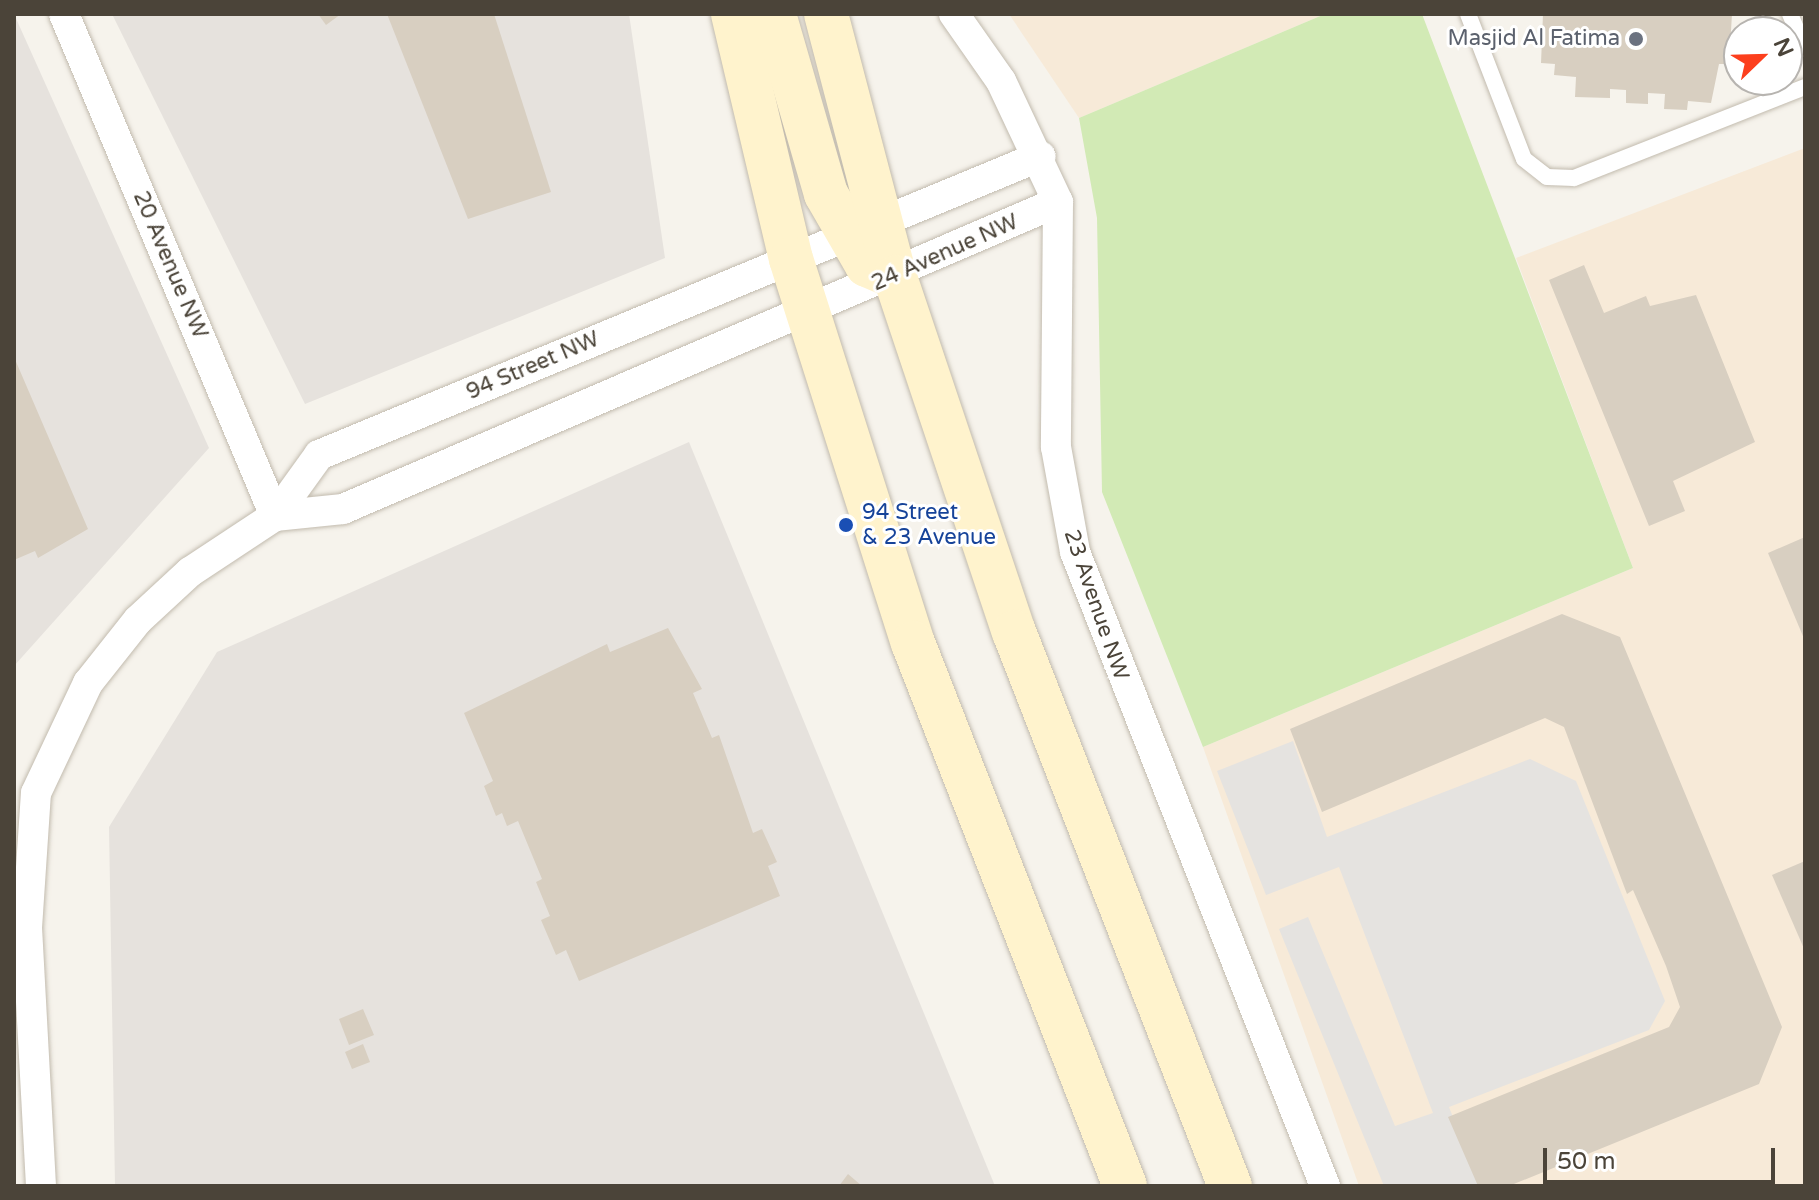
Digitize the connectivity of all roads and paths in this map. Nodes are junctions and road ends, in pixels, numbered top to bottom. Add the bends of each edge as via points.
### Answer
1 (64, 14) edge
2 (733, 14) edge
3 (774, 14) edge
4 (826, 14) edge
5 (954, 14) edge
6 (1468, 14) edge
7 (1790, 14) edge
8 (1805, 49) edge
9 (1805, 87) edge
10 (1041, 156) junction
11 (1058, 202) junction
12 (834, 242) junction
13 (895, 277) junction
14 (820, 308) junction
15 (275, 516) junction
16 (22, 875) edge
17 (41, 1186) edge
18 (1125, 1186) edge
19 (1230, 1186) edge
20 (1325, 1186) edge

1 - 15 street, 20 Avenue NW
2 - 12 main road
3 - 12 main road via 826,194
4 - 12 main road
5 - 10 street, 23 Avenue NW
6 - 9 lane via 1524,159 1547,177 1574,178
7 - 8 lane
10 - 11 street, 23 Avenue NW
10 - 12 street
11 - 13 street, 24 Avenue NW
11 - 20 street, 23 Avenue NW via 1056,447 1071,539
12 - 13 main road
12 - 14 main road
12 - 15 street, 94 Street NW via 319,455
13 - 14 street, 24 Avenue NW
13 - 19 main road via 1014,632
14 - 15 street, 94 Street NW via 343,509
14 - 18 main road via 913,643
15 - 16 street, 94 Street NW via 190,572 138,620 88,683 36,793
16 - 17 street, 94 Street NW

